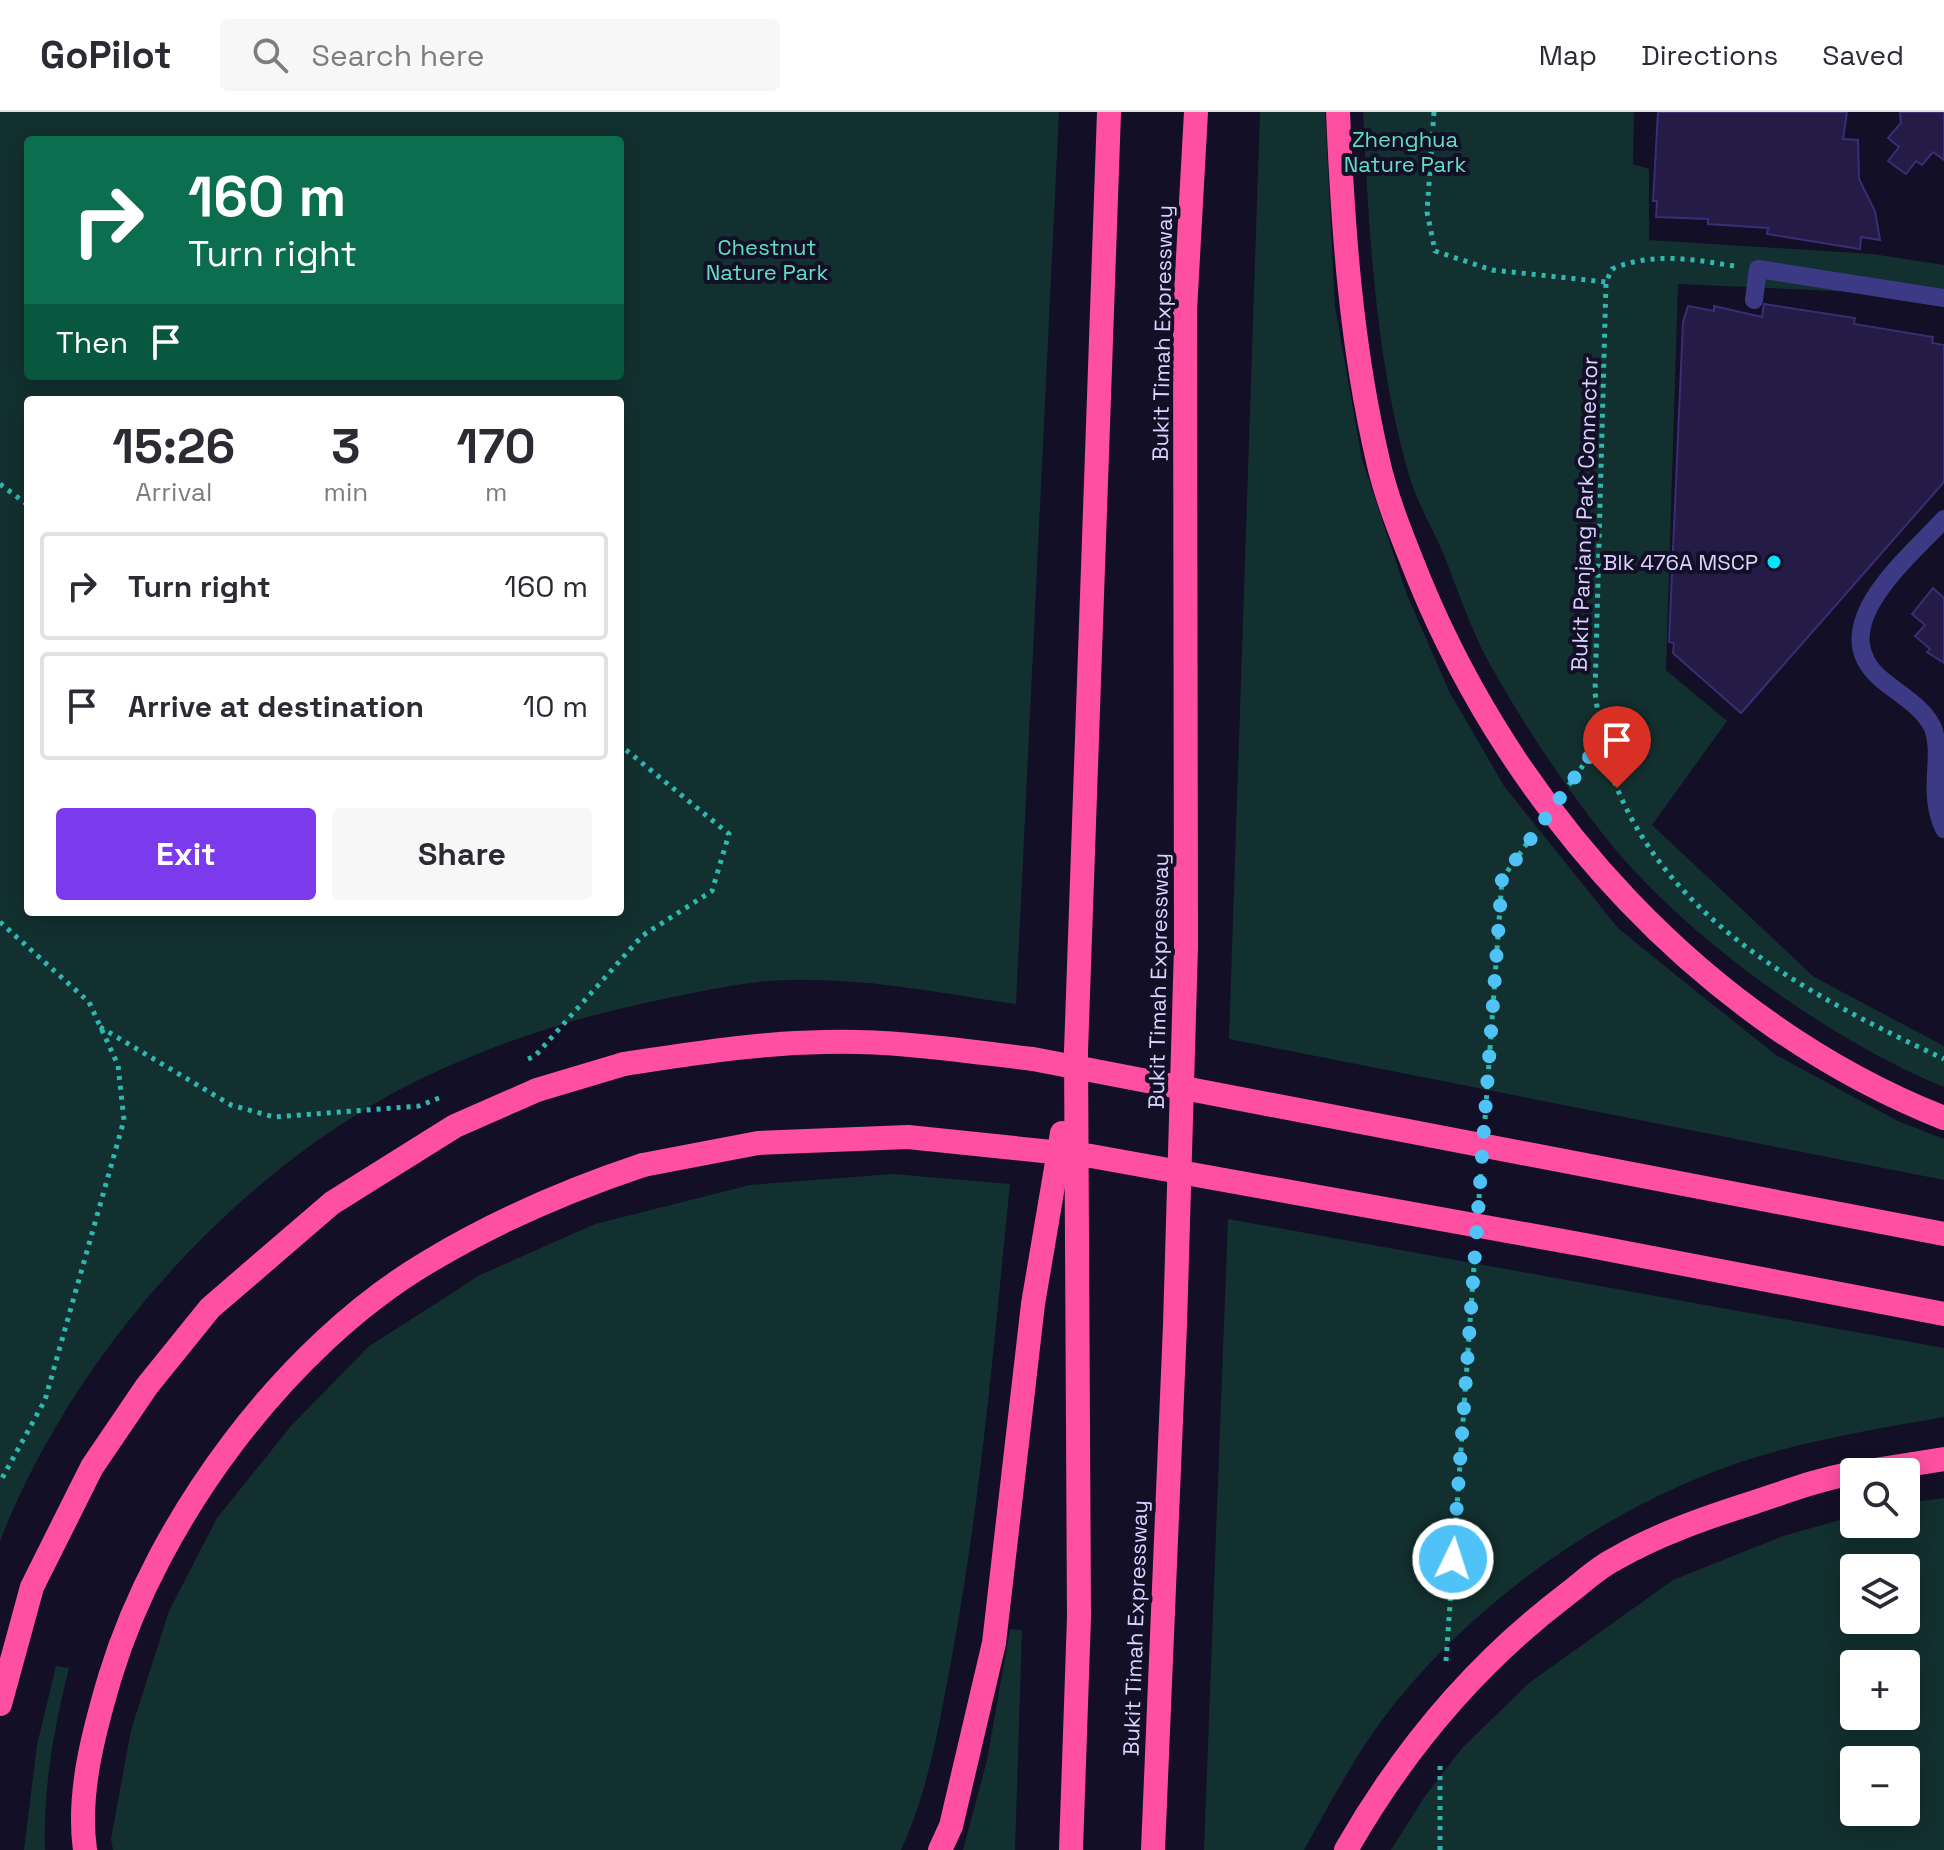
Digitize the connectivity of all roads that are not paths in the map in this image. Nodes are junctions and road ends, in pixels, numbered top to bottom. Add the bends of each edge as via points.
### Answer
1 (1109, 112) edge
2 (1196, 112) edge
3 (1338, 112) edge
4 (1944, 298) edge
5 (1754, 300) dead end
6 (1944, 519) edge
7 (1944, 829) edge
8 (1076, 1051) junction
9 (1944, 1118) edge
10 (1944, 1234) edge
11 (1944, 1314) edge
12 (1944, 1459) edge
13 (1920, 1463) edge
14 (1840, 1475) edge
15 (0, 1704) edge
16 (85, 1850) edge
17 (940, 1850) edge
18 (1071, 1850) edge
19 (1153, 1850) edge
20 (1346, 1850) edge

1 - 8 highway
2 - 19 highway, Bukit Timah Expressway via 1185,311 1186,947
3 - 9 highway, bridge via 1344,254 1378,464 1404,541 1470,690 1603,877 1699,970 1796,1040
4 - 5 lane via 1758,269
6 - 7 lane via 1870,603 1859,637 1871,668 1933,728 1934,804
8 - 17 highway via 1033,1304 994,1643 951,1826
8 - 18 highway via 1079,1617
10 - 15 highway, bridge via 1033,1059 829,1041 748,1045 624,1064 537,1090 455,1126 332,1203 210,1308 147,1386 92,1467 32,1587
11 - 16 highway, bridge via 1091,1156 908,1137 758,1143 643,1165 515,1214 426,1263 342,1325 266,1402 194,1496 141,1594 98,1720 87,1779
12 - 13 highway
14 - 20 highway, bridge via 1704,1518 1614,1559 1538,1616 1465,1683 1423,1732

